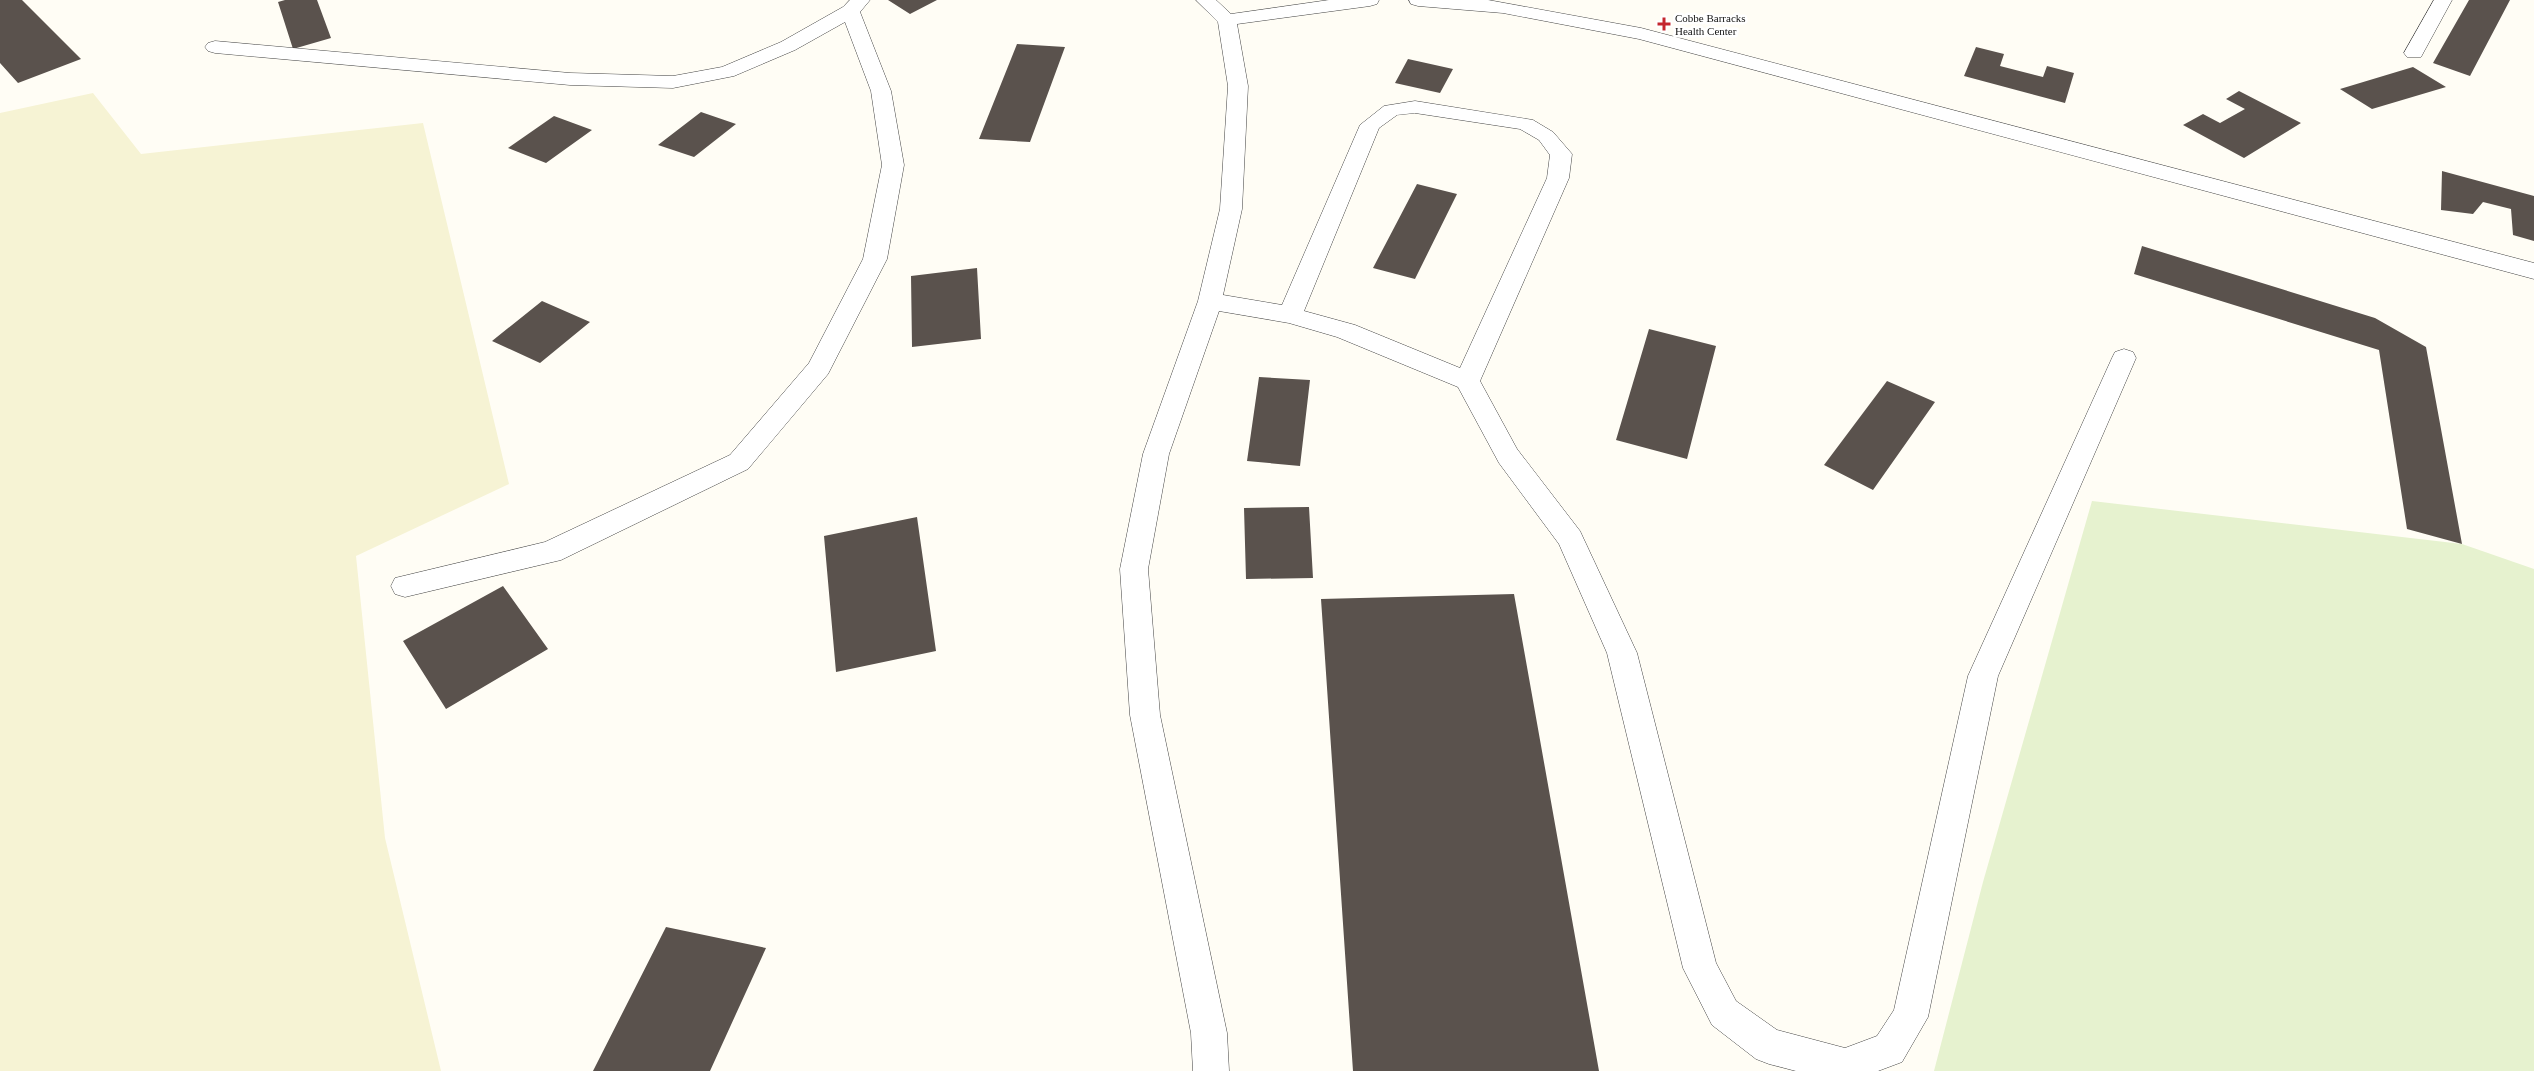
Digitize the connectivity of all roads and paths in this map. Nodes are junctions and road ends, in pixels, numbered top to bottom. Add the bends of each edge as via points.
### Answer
1 (1204, 0) edge
2 (1370, 0) edge
3 (1418, 0) edge
4 (2443, 0) edge
5 (855, 5) edge
6 (1227, 20) junction
7 (215, 47) dead end
8 (2414, 53) dead end
9 (2534, 271) edge
10 (1210, 302) junction
11 (1290, 315) junction
12 (2124, 358) dead end
13 (1467, 381) junction
14 (406, 586) dead end
15 (1211, 1071) edge

1 - 6 street
2 - 6 street
3 - 9 street via 1542,14 1642,34
4 - 8 street
5 - 7 street via 788,46 727,72 672,82 570,79
5 - 14 street via 881,91 893,165 874,259 819,368 739,462 551,552
6 - 10 street via 1238,86 1231,209
10 - 11 street
10 - 15 street via 1156,454 1134,569 1145,715 1209,1033
11 - 13 street via 1346,331
11 - 13 street via 1370,125 1391,110 1415,107 1526,124 1546,136 1561,154 1558,178
12 - 13 street via 1983,676 1910,1017 1889,1049 1845,1066 1769,1046 1724,1013 1700,968 1622,652 1570,538 1508,456

